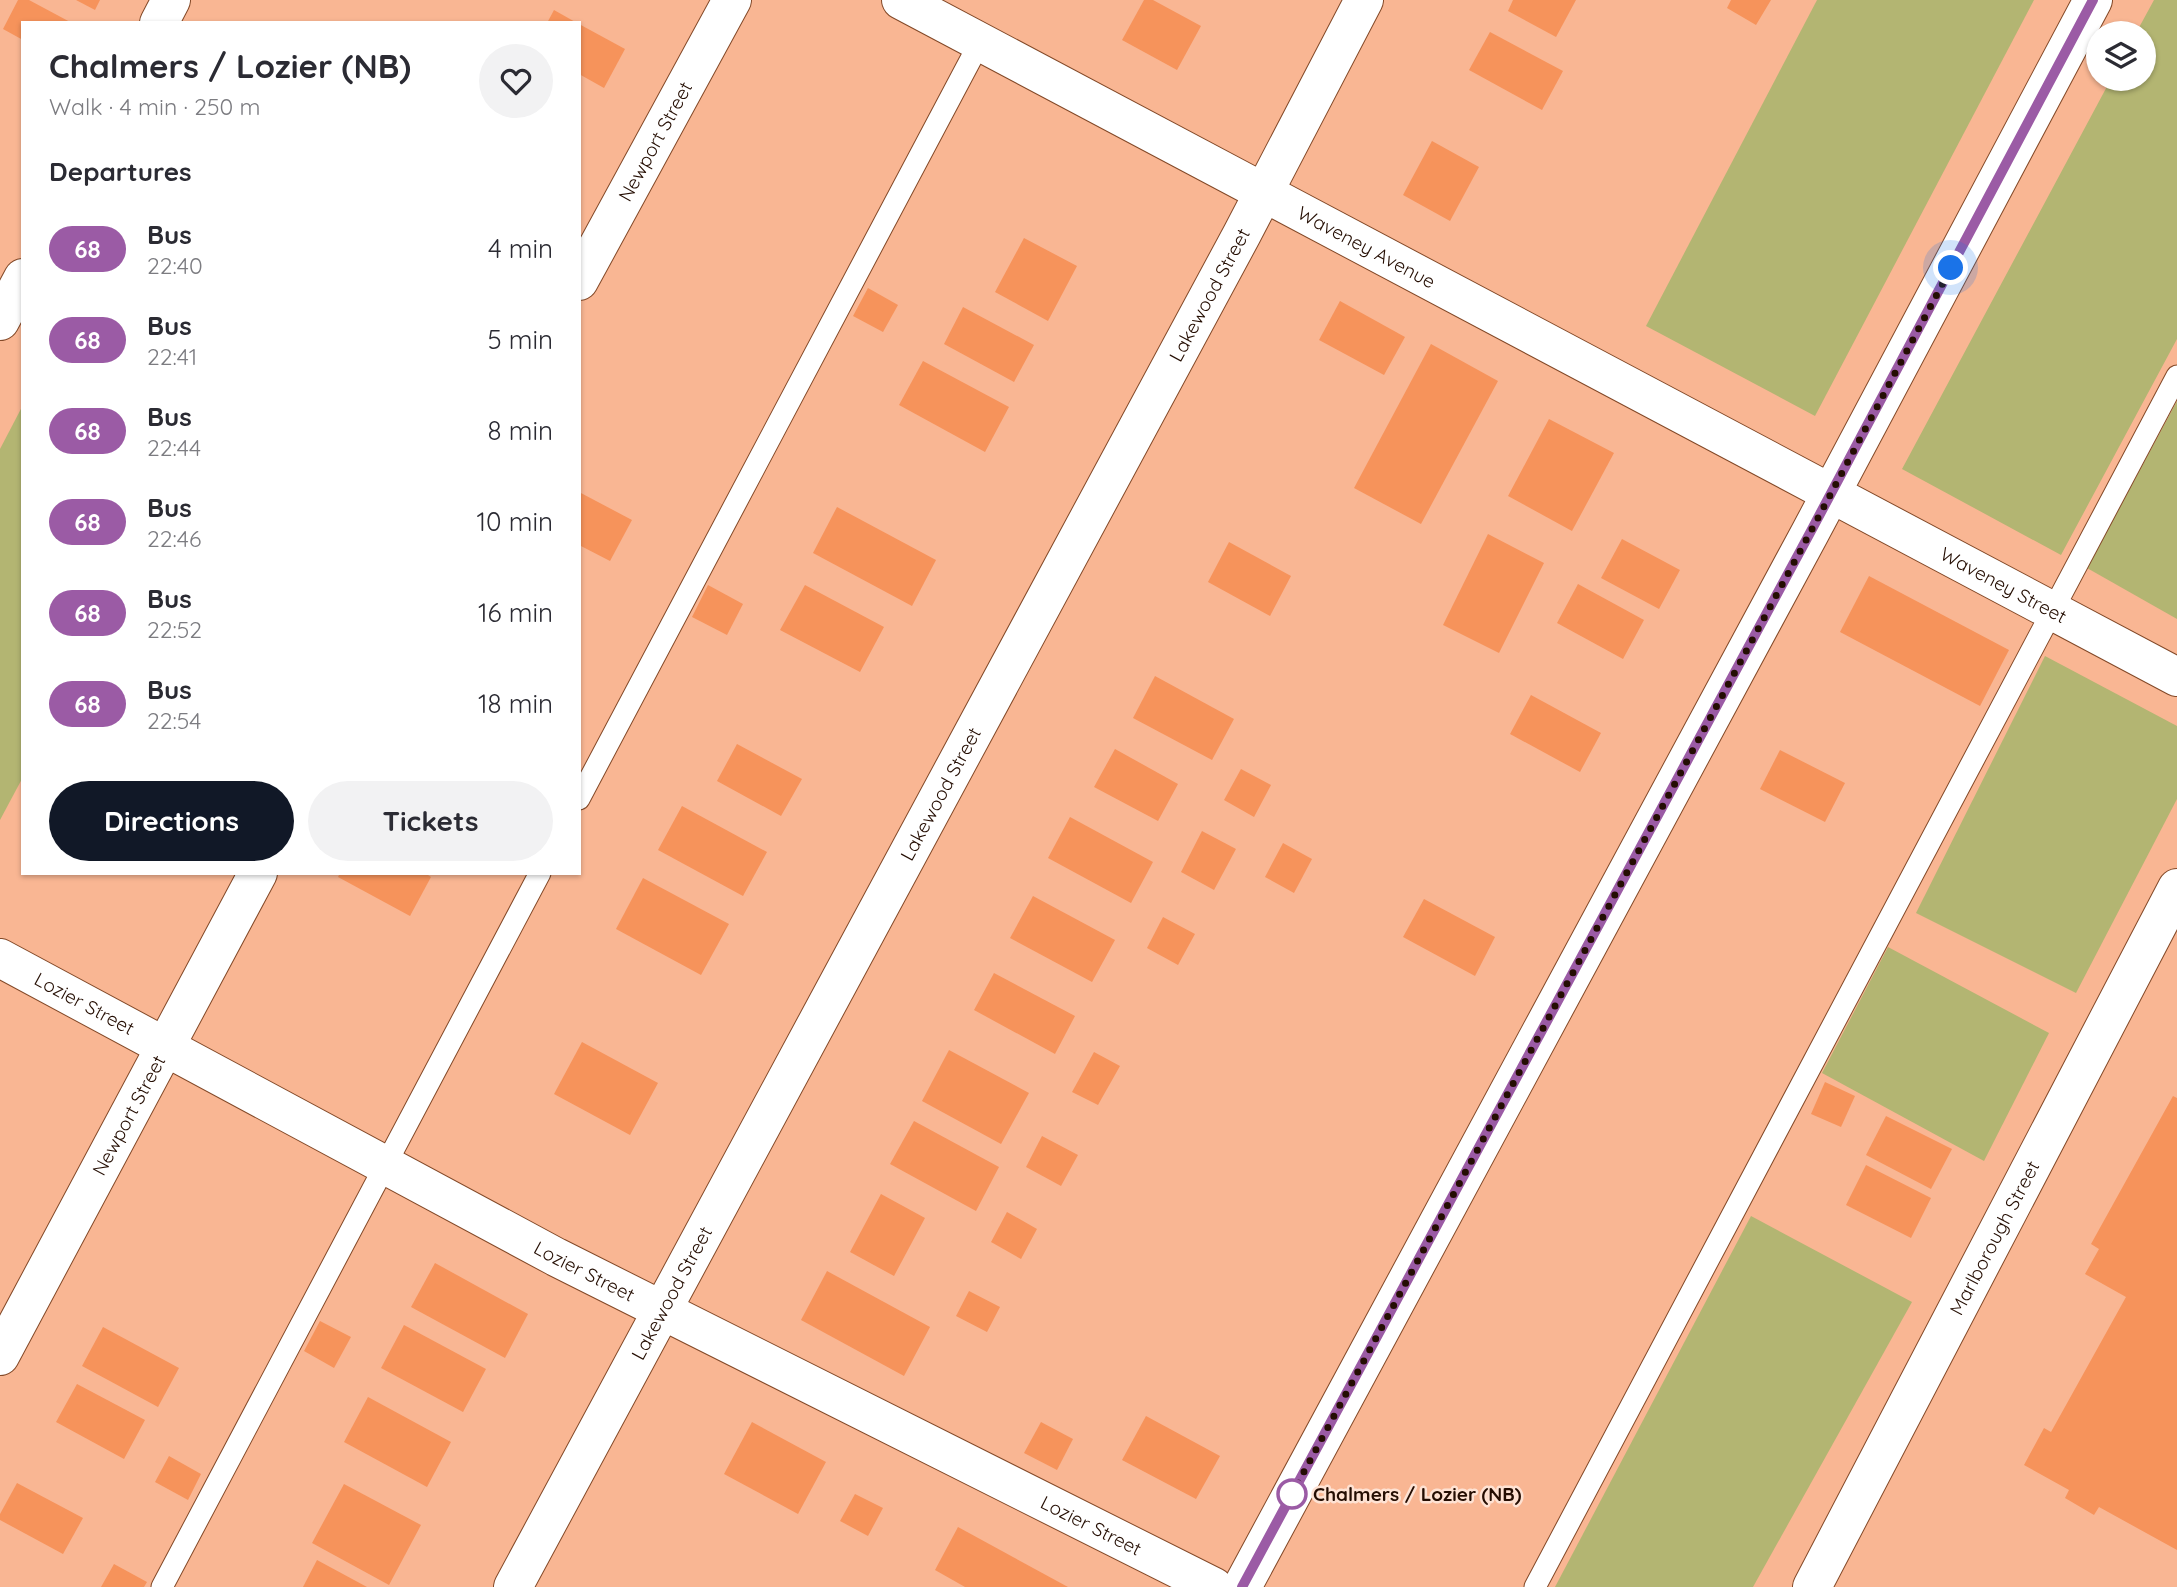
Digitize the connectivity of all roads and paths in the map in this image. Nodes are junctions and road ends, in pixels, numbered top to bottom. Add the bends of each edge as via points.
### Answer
1 (171, 0) edge
2 (732, 0) edge
3 (901, 0) edge
4 (1364, 0) edge
5 (2093, 0) edge
6 (160, 21) edge
7 (980, 42) junction
8 (1264, 192) junction
9 (581, 277) edge
10 (21, 282) edge
11 (0, 321) edge
12 (2177, 376) edge
13 (1831, 492) junction
14 (2052, 610) junction
15 (2177, 677) edge
16 (581, 795) edge
17 (257, 875) edge
18 (539, 875) edge
19 (2177, 888) edge
20 (0, 958) edge
21 (164, 1046) junction
22 (385, 1165) junction
23 (661, 1311) junction
24 (0, 1356) edge
25 (162, 1587) edge
26 (513, 1587) edge
27 (1214, 1587) edge
28 (1242, 1587) edge
29 (1535, 1587) edge
30 (1812, 1587) edge

1 - 6 street
2 - 9 street, Newport Street
3 - 7 street, Waveney Avenue
4 - 8 street, Lakewood Street
5 - 13 street
7 - 8 street, Waveney Avenue
7 - 16 lane
8 - 13 street, Waveney Avenue
8 - 23 street, Lakewood Street
10 - 11 street
12 - 14 lane
13 - 14 street, Waveney Street
13 - 28 street
14 - 15 street, Waveney Street
14 - 29 lane
17 - 21 street, Newport Street
18 - 22 lane
19 - 30 street, Marlborough Street
20 - 21 street, Lozier Street
21 - 22 street, Lozier Street
21 - 24 street, Newport Street
22 - 23 street, Lozier Street
22 - 25 lane
23 - 26 street, Lakewood Street
23 - 27 street, Lozier Street

